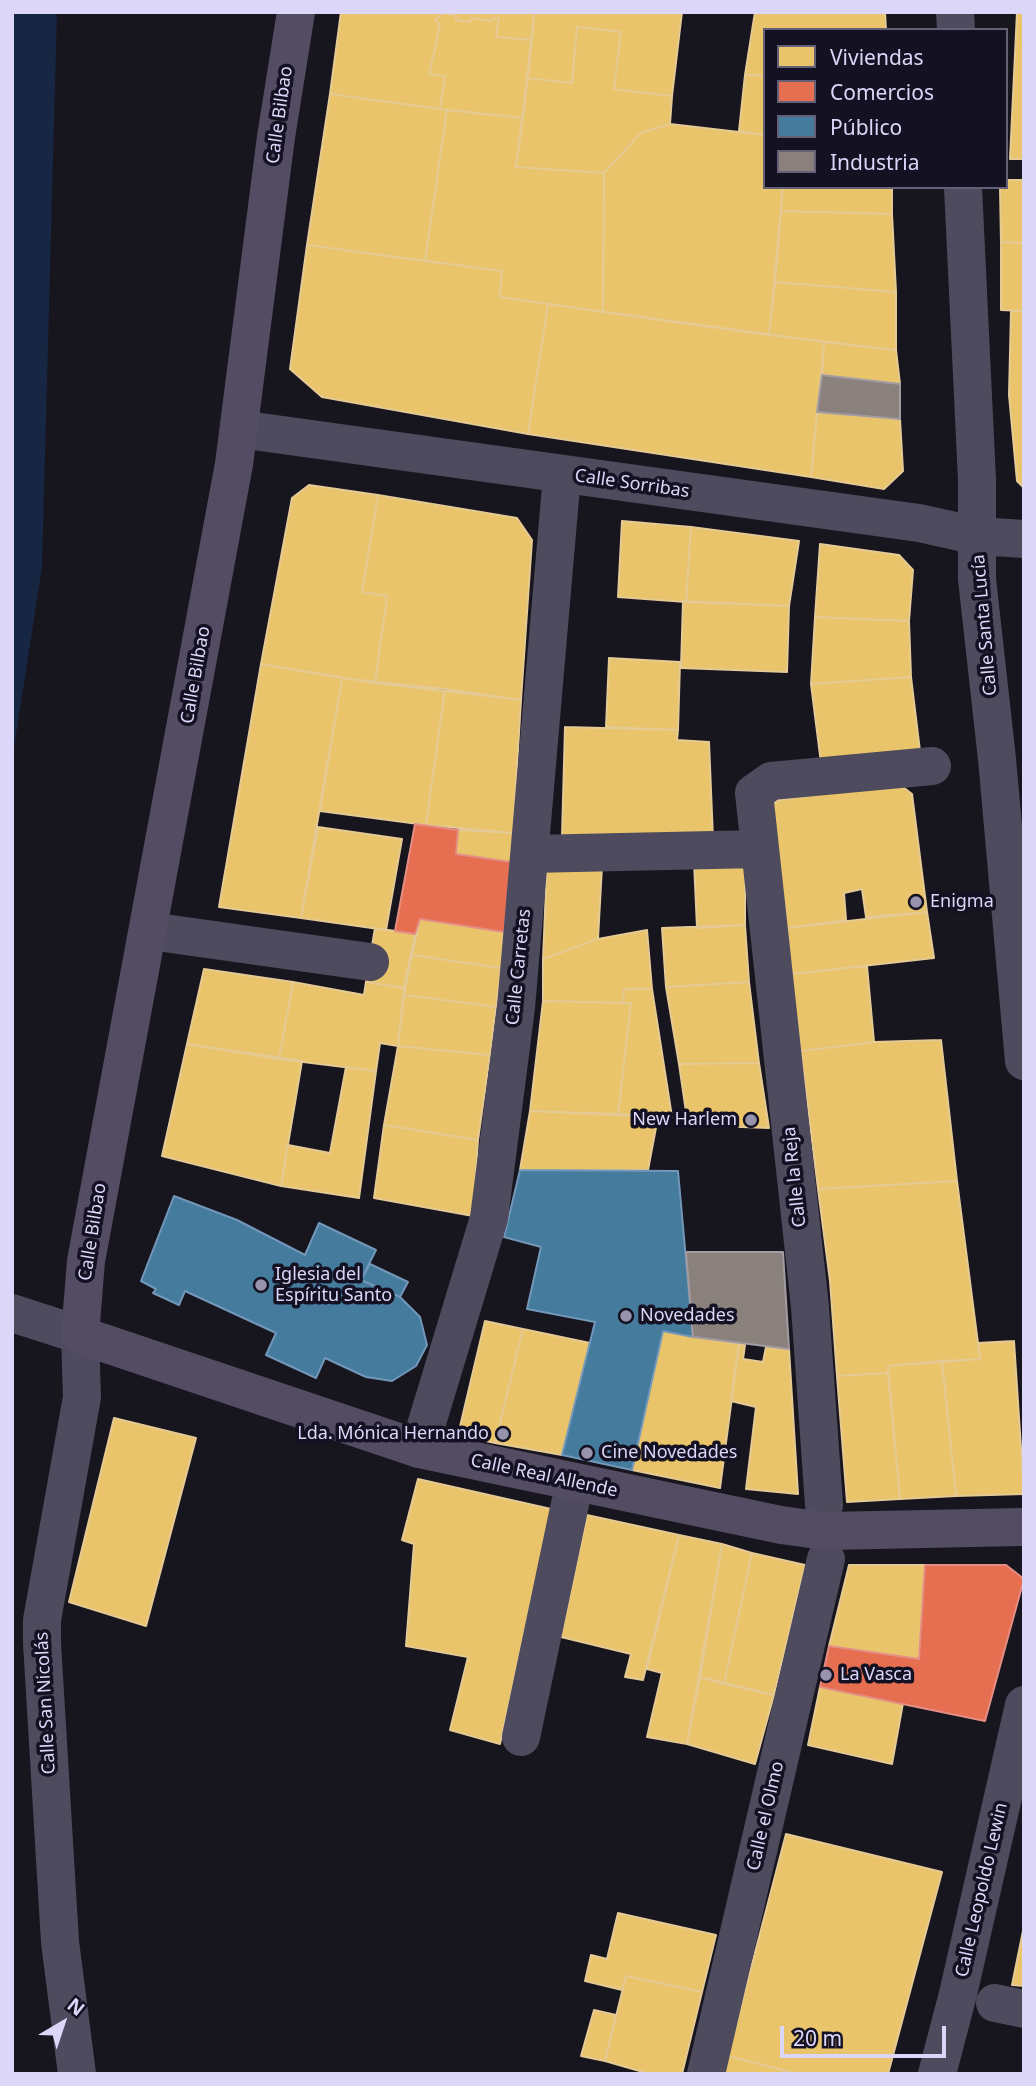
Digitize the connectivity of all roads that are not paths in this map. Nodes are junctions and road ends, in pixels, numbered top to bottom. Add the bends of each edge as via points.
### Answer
1 (296, 12) edge
2 (963, 189) edge
3 (239, 429) junction
4 (562, 475) junction
5 (978, 536) junction
6 (1024, 539) edge
7 (932, 766) dead end
8 (759, 849) junction
9 (530, 854) junction
10 (150, 931) junction
11 (370, 962) dead end
12 (1024, 1061) edge
13 (12, 1313) edge
14 (80, 1335) junction
15 (419, 1449) junction
16 (570, 1504) dead end
17 (824, 1505) dead end
18 (1024, 1527) edge
19 (826, 1559) dead end
20 (1024, 1705) edge
21 (521, 1737) dead end
22 (77, 2074) edge
23 (706, 2074) edge
24 (937, 2074) edge

1 - 3 main road, Calle Bilbao
2 - 5 street, Calle Santa Lucía
3 - 4 street, Calle Sorribas
3 - 10 main road, Calle Bilbao
4 - 5 street, Calle Sorribas via 919,523
4 - 9 street, Calle Carretas
5 - 6 street, Calle Sorribas
5 - 12 street, Calle Santa Lucía via 977,579
7 - 8 street, Calle la Reja via 771,781 754,793
8 - 9 street
8 - 17 street, Calle la Reja via 810,1307
9 - 15 street, Calle Carretas via 489,1218
10 - 11 street
10 - 14 main road, Calle Bilbao via 86,1261
13 - 14 street
14 - 15 main road, Calle Real Allende
14 - 22 street, Calle San Nicolás via 82,1397 42,1620 60,1942
15 - 18 main road, Calle Real Allende via 825,1531
16 - 21 street, Calle Real Allende
19 - 23 street, Calle el Olmo
20 - 24 street, Calle Leopoldo Lewin

